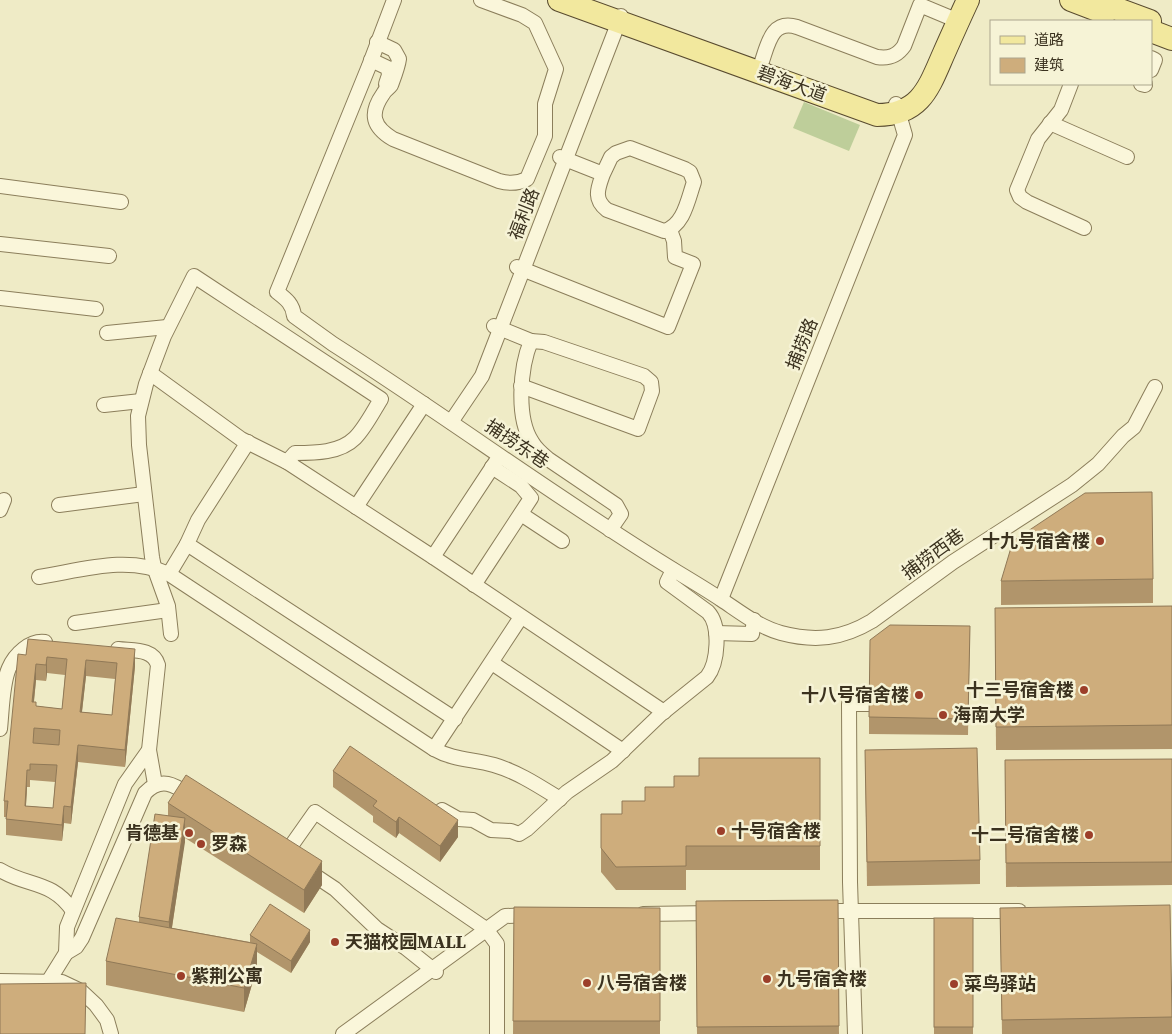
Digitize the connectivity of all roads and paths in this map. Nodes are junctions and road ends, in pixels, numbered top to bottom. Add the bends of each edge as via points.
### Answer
1 (394, 0) edge
2 (481, 0) edge
3 (560, 0) edge
4 (586, 0) edge
5 (968, 0) edge
6 (915, 3) edge
7 (1084, 7) edge
8 (955, 9) edge
9 (618, 17) junction
10 (1124, 20) edge
11 (1145, 20) edge
12 (1152, 22) edge
13 (1172, 30) edge
14 (1152, 31) edge
15 (1172, 39) edge
16 (377, 42) junction
17 (371, 60) junction
18 (761, 64) junction
19 (1071, 85) edge
20 (384, 92) junction
21 (897, 107) junction
22 (1050, 124) junction
23 (1127, 157) dead end
24 (563, 158) junction
25 (603, 174) junction
26 (0, 186) edge
27 (121, 202) dead end
28 (1084, 228) dead end
29 (670, 230) junction
30 (0, 244) edge
31 (109, 256) dead end
32 (520, 268) junction
33 (0, 298) edge
34 (96, 309) dead end
35 (168, 327) junction
36 (497, 327) junction
37 (107, 333) dead end
38 (531, 341) junction
39 (150, 373) junction
40 (389, 380) junction
41 (521, 386) junction
42 (1155, 387) dead end
43 (378, 397) junction
44 (141, 401) junction
45 (424, 404) junction
46 (104, 405) dead end
47 (448, 420) junction
48 (248, 442) junction
49 (287, 462) junction
50 (496, 462) junction
51 (144, 494) junction
52 (59, 505) dead end
53 (356, 506) junction
54 (521, 514) junction
55 (610, 530) junction
56 (562, 541) dead end
57 (187, 544) junction
58 (433, 557) junction
59 (154, 567) junction
60 (674, 570) junction
61 (169, 574) junction
62 (39, 577) dead end
63 (474, 585) junction
64 (721, 599) junction
65 (168, 610) junction
66 (521, 617) junction
67 (754, 620) junction
68 (75, 623) dead end
69 (716, 633) junction
70 (170, 634) dead end
71 (60, 643) edge
72 (109, 648) edge
73 (492, 663) junction
74 (869, 704) edge
75 (664, 712) junction
76 (455, 719) junction
77 (0, 730) edge
78 (150, 750) junction
79 (434, 750) junction
80 (623, 751) junction
81 (155, 784) junction
82 (560, 799) junction
83 (201, 802) edge
84 (442, 810) edge
85 (0, 870) edge
86 (73, 911) junction
87 (1031, 914) edge
88 (808, 915) edge
89 (853, 915) junction
90 (725, 916) edge
91 (631, 918) edge
92 (543, 919) edge
93 (484, 934) junction
94 (66, 953) junction
95 (434, 970) junction
96 (0, 982) edge
97 (48, 982) junction
98 (111, 1034) edge
99 (343, 1034) edge
100 (352, 1034) edge
101 (489, 1034) edge
102 (497, 1034) edge
103 (855, 1034) edge
104 (860, 1034) edge

1 - 16 street
2 - 20 street via 532,20 556,69 545,104 545,136 526,179 505,183 385,134 375,121 377,106
3 - 9 main road, 碧海大道
4 - 9 main road, 碧海大道
5 - 21 main road, 碧海大道 via 927,90 917,102
6 - 8 street
6 - 18 street via 904,46 892,56 877,58 790,25 775,30
7 - 10 main road
7 - 11 main road
8 - 21 main road, 碧海大道 via 922,82
9 - 18 main road, 碧海大道
9 - 21 main road, 碧海大道 via 877,115
9 - 24 street, 福利路
12 - 13 main road
14 - 15 main road
16 - 17 street
16 - 20 street via 397,52 399,58 390,86
17 - 20 street via 388,68
17 - 40 street, 捕捞东巷 via 276,292 289,301 294,308 294,316
18 - 21 main road, 碧海大道 via 858,99
19 - 22 street via 1061,110
21 - 64 street, 捕捞路 via 905,136
22 - 23 street
22 - 28 street via 1038,138 1017,186 1018,192 1030,204
24 - 25 street
24 - 32 street, 福利路
25 - 29 street via 597,195 601,206 664,232
25 - 29 street via 616,152 630,148 690,172 694,182 681,217
26 - 27 street
29 - 32 street via 675,257 694,264 668,327
30 - 31 street
32 - 36 street, 福利路
33 - 34 street
35 - 37 street
35 - 39 street
35 - 43 street via 194,276
36 - 38 street
36 - 47 street, 福利路 via 482,376
38 - 41 street
38 - 41 street via 544,342 644,376 651,382 652,391 638,429
39 - 44 street
39 - 48 street
40 - 43 street
40 - 45 street, 捕捞东巷
41 - 55 street via 530,441 548,459 616,506 620,514
42 - 67 street, 捕捞西巷 via 1134,426 1098,464 858,630 815,638 781,633
43 - 49 street via 381,399 356,438 346,445 324,451 295,453
44 - 46 street
44 - 51 street via 138,431
45 - 47 street, 捕捞东巷
45 - 53 street
47 - 50 street, 捕捞东巷
48 - 49 street
48 - 57 street via 198,520
49 - 53 street
50 - 54 street via 531,498
50 - 55 street, 捕捞东巷
50 - 58 street
51 - 52 street
51 - 59 street
53 - 58 street
54 - 56 street
54 - 63 street
55 - 60 street, 捕捞东巷
57 - 61 street
57 - 76 street
58 - 63 street
59 - 61 street
59 - 62 street via 121,564
59 - 65 street
60 - 64 street, 捕捞东巷
60 - 69 street via 668,582 713,617
61 - 79 street
63 - 66 street
64 - 67 street, 捕捞西巷
65 - 68 street
65 - 70 street
66 - 73 street
66 - 75 street
67 - 69 street via 752,634
69 - 75 street via 712,670
71 - 77 street via 41,641 24,648 17,656 9,668
72 - 78 street via 148,652 156,660
73 - 76 street
73 - 80 street
74 - 89 street via 852,704
75 - 80 street
76 - 79 street
78 - 81 street
78 - 86 street via 125,784
79 - 82 street via 512,772
80 - 82 street
81 - 83 street via 176,786
81 - 94 street via 141,798 82,938
82 - 84 street via 519,834 491,830
85 - 86 street via 54,891 66,900
86 - 94 street via 67,927
87 - 89 street
88 - 89 street
89 - 103 street
89 - 104 street
90 - 91 street
92 - 93 street via 506,916
93 - 95 street
93 - 95 street via 469,918 315,812 280,853 335,889 377,929
93 - 101 street via 488,948
93 - 102 street via 497,944
94 - 97 street
95 - 99 street
95 - 100 street
96 - 97 street
97 - 98 street via 62,982 81,991 107,1020

